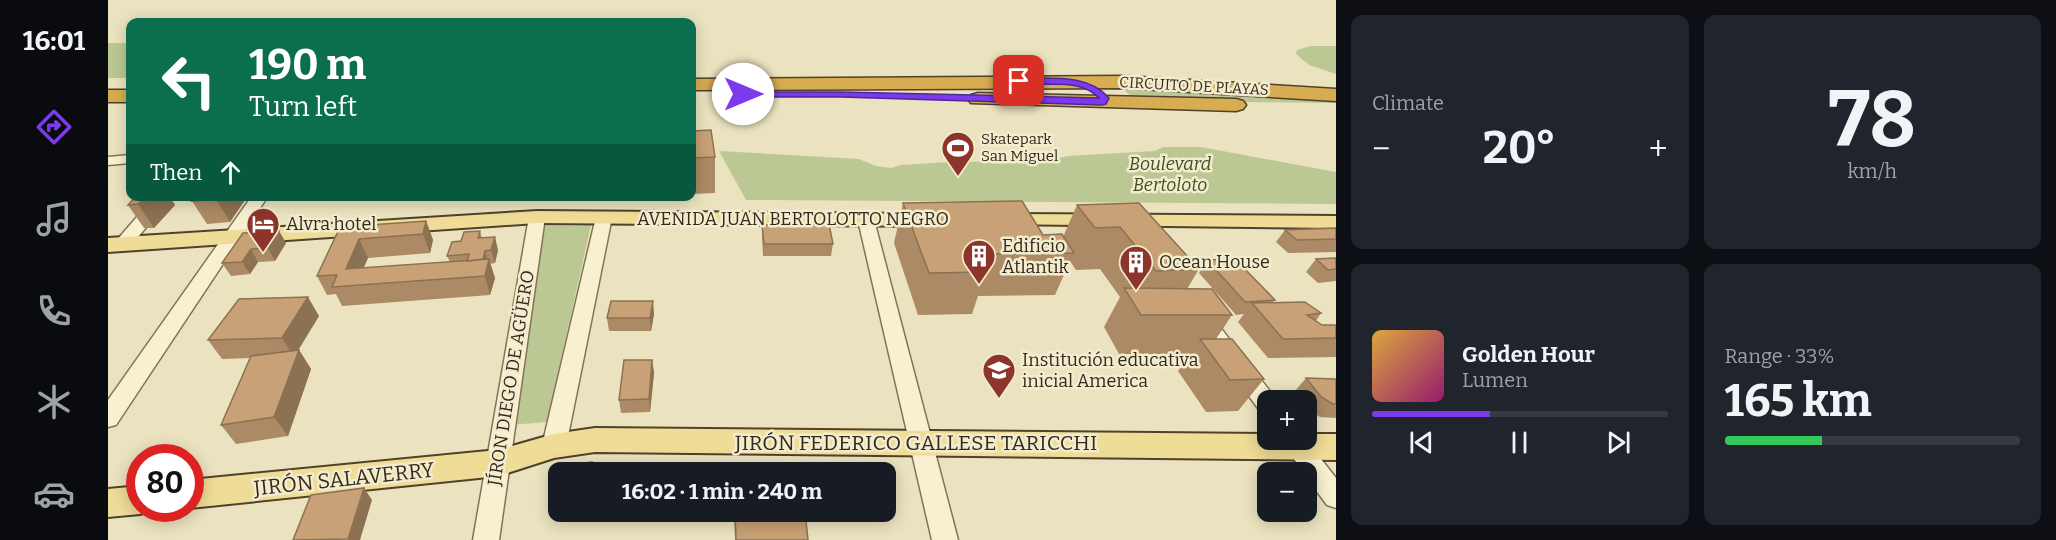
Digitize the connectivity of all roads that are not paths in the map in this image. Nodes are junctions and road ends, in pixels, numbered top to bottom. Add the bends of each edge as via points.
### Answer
1 (1065, 81) junction
2 (1124, 82) junction
3 (696, 85) edge
4 (108, 86) edge
5 (126, 86) edge
6 (696, 94) edge
7 (1336, 95) edge
8 (108, 96) edge
9 (126, 96) edge
10 (1102, 102) junction
11 (1137, 103) junction
12 (1336, 106) edge
13 (159, 201) edge
14 (257, 201) edge
15 (537, 217) junction
16 (604, 217) junction
17 (866, 220) junction
18 (952, 220) edge
19 (987, 220) edge
20 (1129, 220) junction
21 (1336, 222) edge
22 (233, 237) junction
23 (1143, 239) edge
24 (116, 244) edge
25 (1191, 304) edge
26 (1257, 391) edge
27 (108, 418) edge
28 (921, 443) junction
29 (1257, 443) edge
30 (1317, 445) edge
31 (554, 446) junction
32 (1336, 447) edge
33 (1301, 450) edge
34 (498, 463) junction
35 (204, 493) edge
36 (1336, 498) edge
37 (126, 501) edge
38 (108, 503) edge
39 (486, 540) edge
40 (945, 540) edge

1 - 2 highway, CIRCUITO DE PLAYAS
1 - 3 highway, CIRCUITO DE PLAYAS
1 - 10 highway via 1095,89 1104,98
2 - 7 highway, CIRCUITO DE PLAYAS
2 - 11 highway via 1117,89
4 - 5 highway
6 - 10 highway, CIRCUITO DE PLAYAS
8 - 9 highway
10 - 11 highway, CIRCUITO DE PLAYAS
11 - 12 highway, CIRCUITO DE PLAYAS
13 - 24 street
14 - 22 street
15 - 16 main road, AVENIDA JUAN BERTOLOTTO NEGRO
15 - 22 main road, AVENIDA JUAN BERTOLOTTO NEGRO
15 - 34 street, JÍRON DIEGO DE AGÜERO
16 - 17 main road, AVENIDA JUAN BERTOLOTTO NEGRO
16 - 31 street
17 - 18 main road, AVENIDA JUAN BERTOLOTTO NEGRO
17 - 28 street
19 - 20 main road
20 - 21 main road
20 - 23 street
22 - 24 main road, AVENIDA JUAN BERTOLOTTO NEGRO
22 - 27 street
25 - 26 street
28 - 29 main road, JIRÓN FEDERICO GALLESE TARICCHI
28 - 31 main road, JIRÓN FEDERICO GALLESE TARICCHI via 596,440
28 - 40 street
30 - 32 main road, JIRÓN FEDERICO GALLESE TARICCHI
31 - 34 main road, JIRÓN FEDERICO GALLESE TARICCHI
33 - 36 street
34 - 35 main road, JIRÓN SALAVERRY
34 - 39 street, JÍRON DIEGO DE AGÜERO
37 - 38 main road

